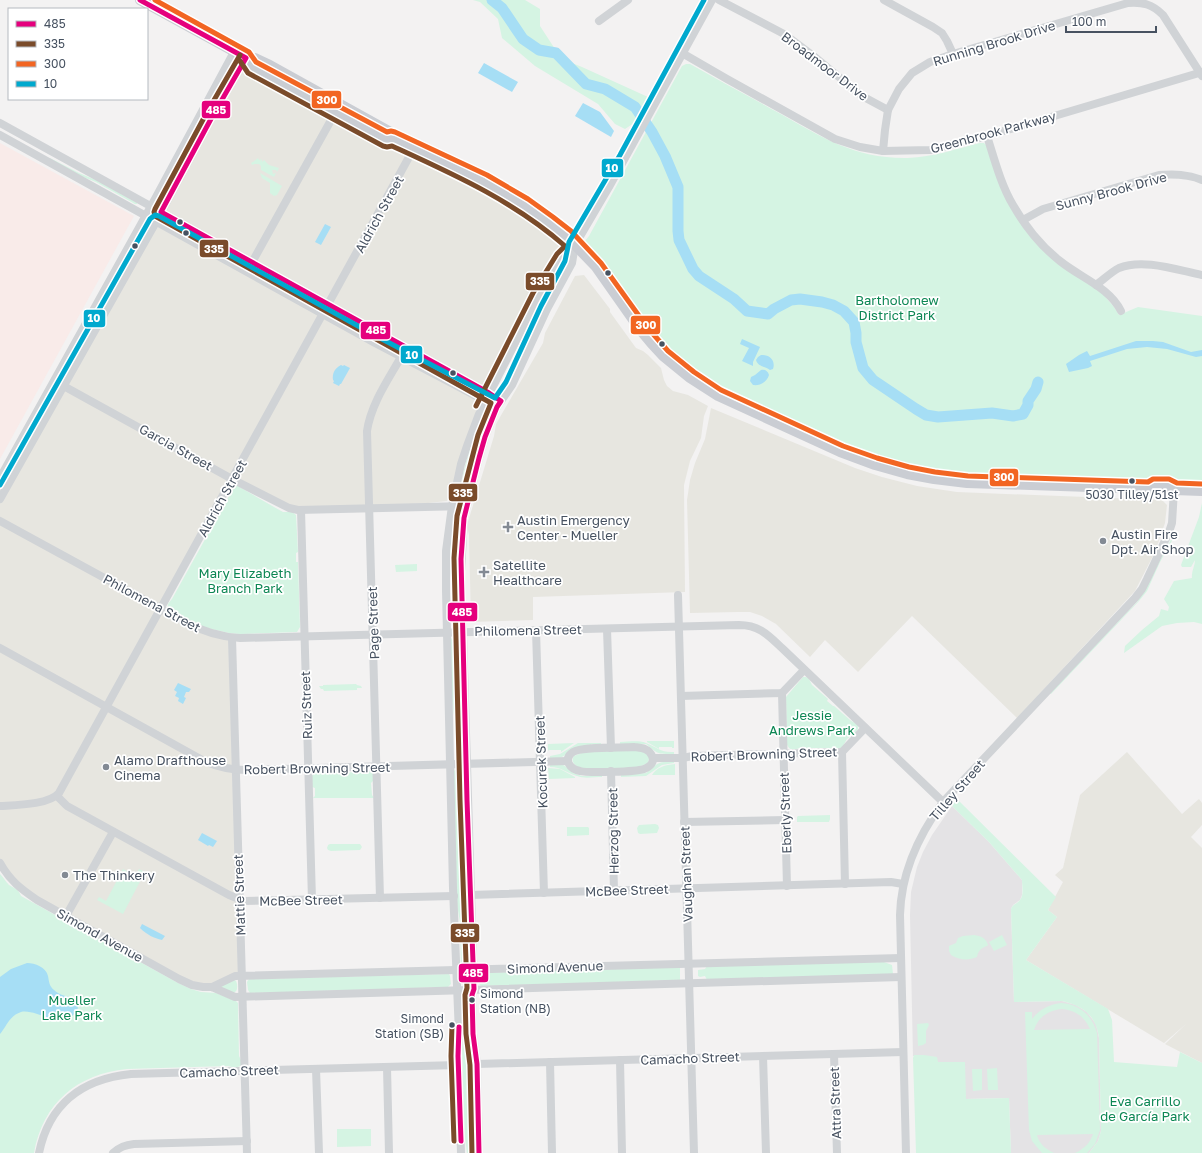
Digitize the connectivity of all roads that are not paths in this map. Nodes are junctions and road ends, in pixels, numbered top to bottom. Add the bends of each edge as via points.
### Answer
1 (140, 0) edge
2 (628, 0) edge
3 (712, 0) edge
4 (719, 0) edge
5 (884, 0) edge
6 (599, 21) dead end
7 (234, 52) junction
8 (682, 53) junction
9 (953, 54) junction
10 (246, 58) junction
11 (1201, 73) edge
12 (888, 110) junction
13 (335, 113) junction
14 (0, 123) edge
15 (0, 135) edge
16 (987, 136) junction
17 (392, 138) junction
18 (414, 148) junction
19 (883, 151) junction
20 (1202, 180) edge
21 (151, 206) junction
22 (161, 212) junction
23 (146, 216) junction
24 (1023, 220) junction
25 (156, 222) junction
26 (575, 245) junction
27 (252, 262) junction
28 (247, 272) junction
29 (1202, 275) edge
30 (1096, 285) junction
31 (329, 304) junction
32 (1121, 311) dead end
33 (323, 314) junction
34 (401, 357) junction
35 (54, 380) junction
36 (64, 386) junction
37 (489, 393) junction
38 (485, 401) junction
39 (499, 404) junction
40 (0, 478) edge
41 (232, 479) junction
42 (1174, 490) junction
43 (1202, 490) edge
44 (0, 498) edge
45 (452, 506) junction
46 (467, 506) junction
47 (370, 509) junction
48 (301, 510) junction
49 (0, 521) edge
50 (678, 595) dead end
51 (161, 609) junction
52 (679, 626) junction
53 (607, 629) junction
54 (536, 630) junction
55 (447, 632) junction
56 (462, 632) junction
57 (373, 634) junction
58 (304, 636) junction
59 (232, 638) junction
60 (0, 648) edge
61 (804, 670) junction
62 (782, 693) junction
63 (681, 696) junction
64 (106, 707) junction
65 (865, 728) junction
66 (611, 748) junction
67 (842, 752) junction
68 (783, 753) junction
69 (654, 758) junction
70 (682, 758) junction
71 (541, 761) junction
72 (568, 761) junction
73 (451, 764) junction
74 (466, 764) junction
75 (377, 766) junction
76 (308, 768) junction
77 (236, 770) junction
78 (611, 771) junction
79 (57, 796) junction
80 (943, 802) junction
81 (0, 806) edge
82 (786, 820) junction
83 (684, 822) junction
84 (113, 832) junction
85 (0, 863) edge
86 (845, 884) junction
87 (903, 884) junction
88 (787, 886) junction
89 (686, 888) junction
90 (614, 891) junction
91 (544, 893) junction
92 (470, 895) junction
93 (454, 896) junction
94 (380, 898) junction
95 (240, 900) junction
96 (312, 900) junction
97 (66, 916) junction
98 (901, 958) junction
99 (688, 964) junction
100 (456, 970) junction
101 (473, 970) junction
102 (242, 976) junction
103 (901, 977) junction
104 (689, 983) junction
105 (212, 987) junction
106 (474, 989) junction
107 (457, 990) junction
108 (243, 996) junction
109 (903, 1052) junction
110 (834, 1054) junction
111 (763, 1056) junction
112 (691, 1058) junction
113 (620, 1060) junction
114 (550, 1062) junction
115 (476, 1064) junction
116 (458, 1065) junction
117 (387, 1067) junction
118 (316, 1069) junction
119 (245, 1071) junction
120 (247, 1141) junction
121 (39, 1153) edge
122 (113, 1153) edge
123 (247, 1153) edge
124 (319, 1153) edge
125 (390, 1153) edge
126 (461, 1153) edge
127 (479, 1153) edge
128 (552, 1153) edge
129 (622, 1153) edge
130 (694, 1153) edge
131 (766, 1153) edge
132 (836, 1153) edge
133 (906, 1153) edge

1 - 7 main road
2 - 6 street
3 - 8 street
4 - 12 street, Broadmoor Drive via 784,34 862,96
5 - 9 street via 942,33
7 - 10 main road
7 - 21 street
8 - 19 street, Greenbrook Parkway via 835,139
8 - 26 street via 616,176
9 - 11 street, Running Brook Drive via 1138,2 1156,8 1163,14
9 - 12 street, Running Brook Drive via 930,62 912,73 899,89
10 - 13 main road via 251,67
10 - 17 main road via 255,58 389,131
10 - 22 street
11 - 16 street, Greenbrook Parkway
12 - 19 street, Running Brook Drive
13 - 17 main road via 386,140
13 - 27 street
14 - 21 street
15 - 23 street
16 - 19 street, Greenbrook Parkway via 930,150
16 - 24 street via 1012,204
17 - 18 main road
18 - 26 main road via 466,172 524,205 549,222
18 - 31 street, Aldrich Street
20 - 24 street, Sunny Brook Drive via 1175,174 1159,176 1043,209
21 - 22 street
21 - 23 street
22 - 25 street
22 - 27 street
23 - 25 street
23 - 35 street
24 - 30 street via 1040,243 1061,262
25 - 28 street
25 - 36 street
26 - 37 street via 563,258 539,296
26 - 39 street via 572,263 517,374
26 - 42 main road via 596,267 651,343 690,378 718,396 840,452 875,465 934,479 1150,489 1154,486 1169,486
27 - 28 street
27 - 31 street
28 - 33 street
29 - 30 street via 1149,264 1132,265 1118,269
30 - 32 street via 1107,292
31 - 33 street, Aldrich Street
31 - 37 street
33 - 34 street
33 - 41 street, Aldrich Street
34 - 38 street
34 - 47 street, Page Street via 374,406 369,422
35 - 36 street, Garcia Street
35 - 40 street
36 - 41 street, Garcia Street
36 - 44 street
37 - 38 street
37 - 39 street
38 - 39 street
38 - 45 street via 461,464
39 - 46 street via 479,458
41 - 48 street, Garcia Street via 283,506
41 - 51 street, Aldrich Street
42 - 43 main road
42 - 80 street, Tilley Street via 1172,523 1142,589
45 - 46 street, Garcia Street
45 - 47 street, Garcia Street
45 - 55 street via 446,551
46 - 56 street via 461,559
47 - 48 street, Garcia Street
47 - 57 street, Page Street
48 - 58 street, Ruiz Street
49 - 51 street, Philomena Street
50 - 52 street, Vaughan Street
51 - 59 street, Philomena Street via 200,630
51 - 64 street, Aldrich Street
52 - 53 street, Philomena Street
52 - 61 street, Philomena Street via 755,627 767,634
52 - 63 street, Vaughan Street
53 - 54 street, Philomena Street
53 - 66 street
54 - 56 street, Philomena Street
54 - 71 street, Kocurek Street
55 - 56 street, Philomena Street
55 - 57 street, Philomena Street
55 - 73 street
56 - 74 street
57 - 58 street, Philomena Street
57 - 75 street, Page Street
58 - 59 street, Philomena Street
58 - 76 street, Ruiz Street
59 - 77 street, Mattie Street
60 - 64 street, Robert Browning Street
61 - 62 street
61 - 65 street, Philomena Street
62 - 63 street
62 - 68 street, Eberly Street
63 - 70 street, Vaughan Street
64 - 77 street, Robert Browning Street via 204,761
64 - 79 street, Aldrich Street
65 - 67 street, Robert Browning Street
65 - 80 street, Philomena Street
66 - 69 street via 641,748 651,753
66 - 72 street via 576,750 568,757
67 - 68 street, Robert Browning Street
67 - 86 street
68 - 70 street, Robert Browning Street
68 - 82 street, Eberly Street
69 - 70 street, Robert Browning Street
69 - 78 street via 653,763 644,769
70 - 83 street, Vaughan Street
71 - 72 street, Robert Browning Street
71 - 74 street, Robert Browning Street
71 - 91 street, Kocurek Street
72 - 78 street via 572,768 580,771
73 - 74 street, Robert Browning Street
73 - 75 street, Robert Browning Street
73 - 93 street
74 - 92 street
75 - 76 street, Robert Browning Street
75 - 94 street, Page Street
76 - 77 street, Robert Browning Street
76 - 96 street, Ruiz Street
77 - 95 street, Mattie Street
78 - 90 street, Herzog Street
79 - 81 street via 40,802
79 - 84 street, McBee Street via 67,806
80 - 87 street, Tilley Street via 917,844
82 - 83 street
82 - 88 street, Eberly Street
83 - 89 street, Vaughan Street
84 - 95 street, McBee Street
84 - 97 street
85 - 97 street, Simond Avenue via 8,877 21,889
86 - 87 street, McBee Street
86 - 88 street, McBee Street
87 - 98 street, Tilley Street via 900,901
88 - 89 street, McBee Street
89 - 90 street, McBee Street
89 - 99 street, Vaughan Street
90 - 91 street, McBee Street
91 - 92 street, McBee Street
92 - 101 street
93 - 94 street, McBee Street
93 - 100 street
94 - 96 street, McBee Street
95 - 96 street, McBee Street
95 - 102 street, Mattie Street
97 - 105 street, Simond Avenue via 179,979 192,985
98 - 99 street, Simond Avenue
98 - 103 street, Tilley Street
99 - 101 street, Simond Avenue
99 - 104 street, Vaughan Street
100 - 101 street, Simond Avenue
100 - 102 street, Simond Avenue
100 - 107 street
101 - 106 street
102 - 105 street, Simond Avenue via 232,977
102 - 108 street, Mattie Street
103 - 104 street, Simond Avenue
103 - 109 street, Tilley Street
104 - 106 street, Simond Avenue
104 - 112 street, Vaughan Street
105 - 108 street, Simond Avenue via 233,996
106 - 107 street, Simond Avenue
106 - 115 street via 473,1034
107 - 108 street, Simond Avenue
107 - 116 street
108 - 119 street, Mattie Street
109 - 110 street, Camacho Street
109 - 133 street, Tilley Street
110 - 111 street, Camacho Street
110 - 132 street, Attra Street
111 - 112 street, Camacho Street
111 - 131 street
112 - 113 street, Camacho Street
112 - 130 street, Vaughan Street
113 - 114 street, Camacho Street
113 - 129 street
114 - 115 street, Camacho Street
114 - 128 street
115 - 127 street
116 - 117 street, Camacho Street
116 - 126 street
117 - 118 street, Camacho Street
117 - 125 street
118 - 119 street, Camacho Street
118 - 124 street
119 - 120 street, Mattie Street
119 - 121 street, Camacho Street via 107,1077 80,1090 67,1100 48,1125
120 - 122 street via 127,1144
120 - 123 street, Mattie Street

